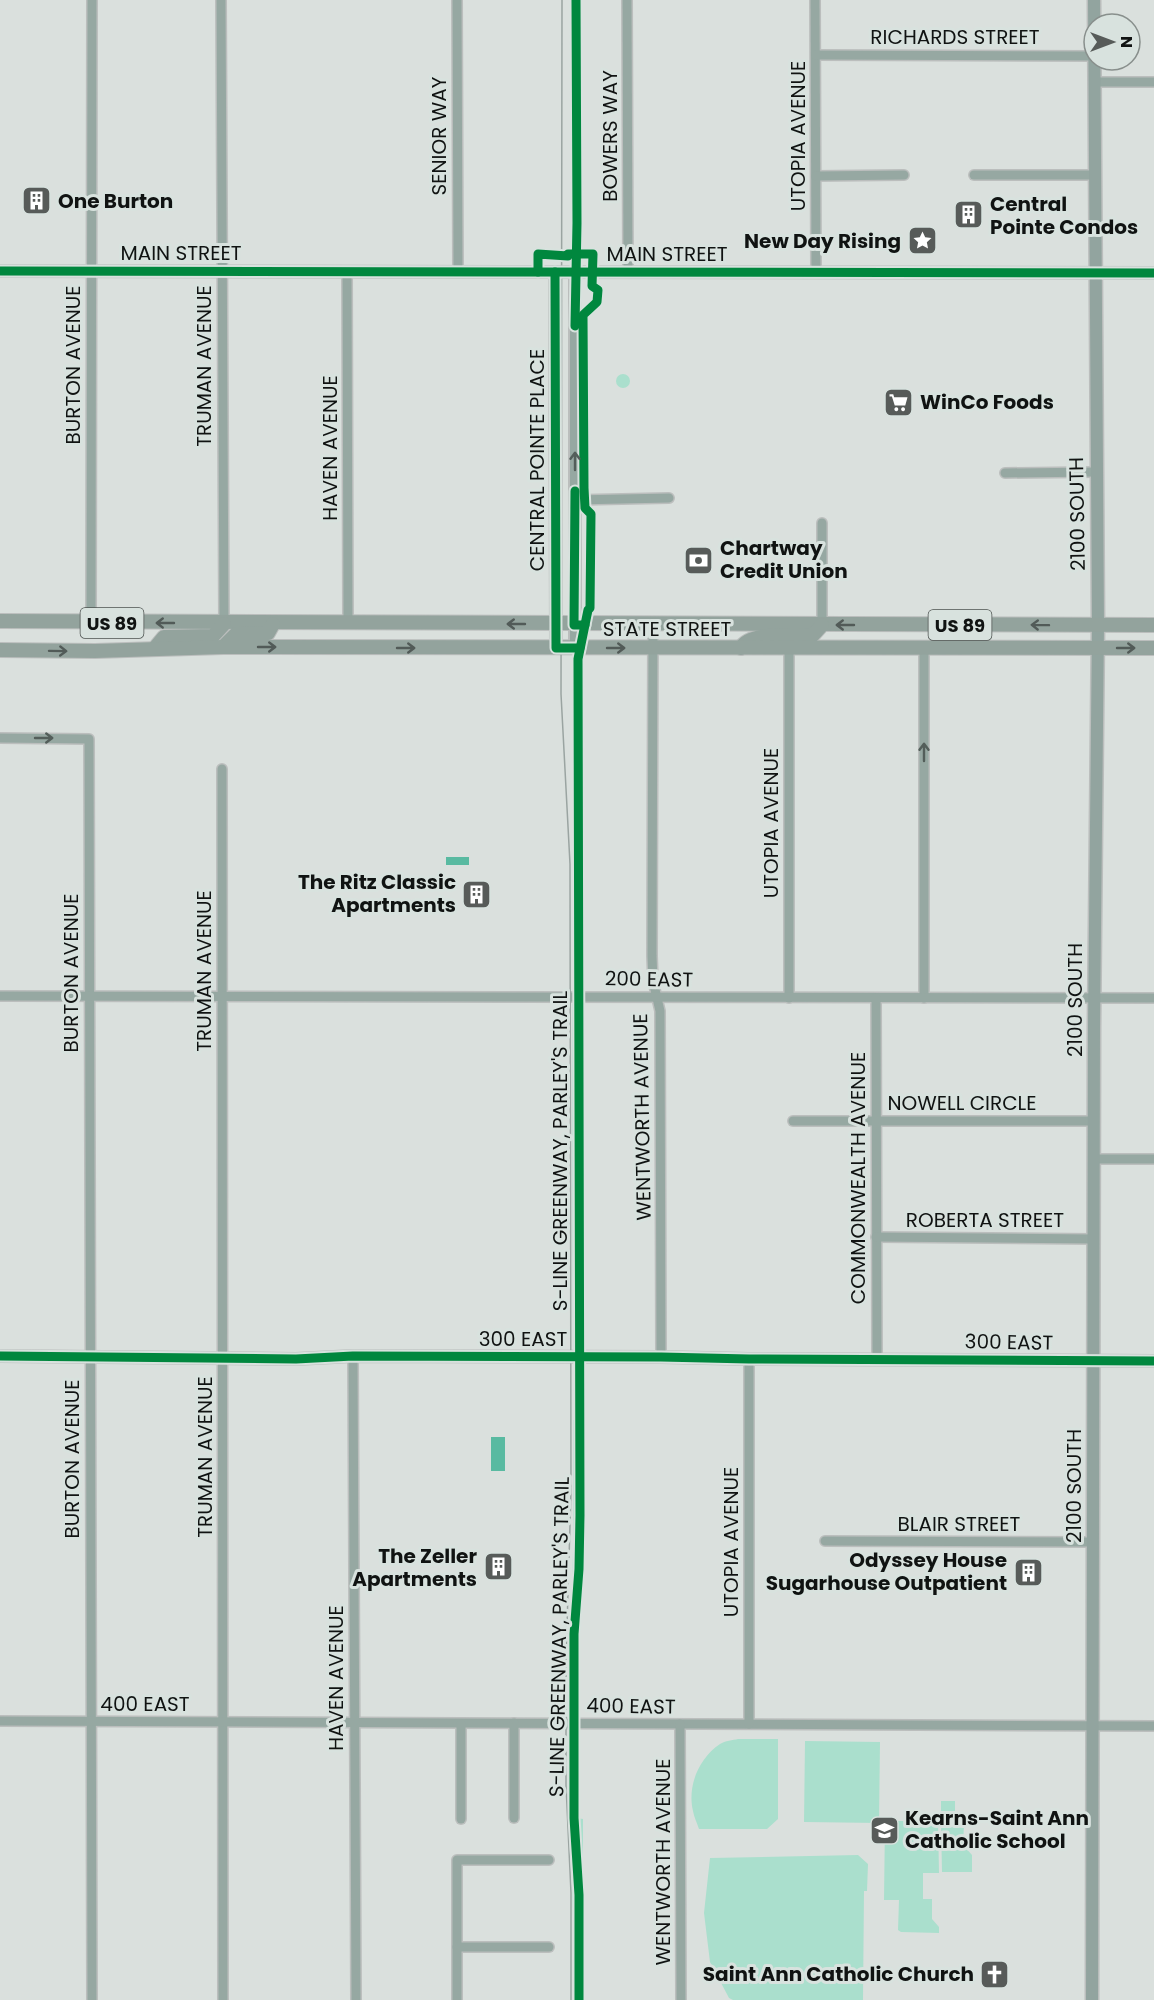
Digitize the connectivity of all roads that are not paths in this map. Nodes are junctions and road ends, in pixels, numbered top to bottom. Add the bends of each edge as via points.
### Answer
1 (92, 0) edge
2 (221, 0) edge
3 (457, 0) edge
4 (627, 0) edge
5 (815, 0) edge
6 (816, 55) junction
7 (1082, 56) edge
8 (1094, 72) edge
9 (1094, 82) junction
10 (1154, 82) edge
11 (904, 175) dead end
12 (974, 175) dead end
13 (1095, 175) junction
14 (816, 176) junction
15 (0, 271) edge
16 (91, 271) junction
17 (222, 271) junction
18 (347, 271) junction
19 (458, 272) junction
20 (555, 272) junction
21 (575, 272) junction
22 (628, 272) junction
23 (816, 272) junction
24 (1095, 273) junction
25 (1154, 273) edge
26 (1096, 472) junction
27 (1005, 473) dead end
28 (669, 498) dead end
29 (575, 500) junction
30 (822, 522) dead end
31 (0, 621) edge
32 (91, 622) junction
33 (224, 624) junction
34 (273, 624) junction
35 (348, 624) junction
36 (556, 624) junction
37 (653, 624) junction
38 (574, 625) junction
39 (822, 625) junction
40 (1098, 625) junction
41 (1154, 625) edge
42 (223, 647) junction
43 (556, 648) junction
44 (575, 648) junction
45 (652, 648) junction
46 (741, 648) junction
47 (1098, 648) junction
48 (1154, 648) edge
49 (789, 649) junction
50 (924, 649) junction
51 (0, 650) edge
52 (154, 650) junction
53 (0, 738) edge
54 (222, 769) dead end
55 (0, 996) edge
56 (89, 996) junction
57 (222, 997) junction
58 (657, 997) junction
59 (789, 998) junction
60 (876, 998) junction
61 (924, 998) junction
62 (1095, 998) junction
63 (1154, 998) edge
64 (794, 1121) dead end
65 (876, 1121) junction
66 (1094, 1121) junction
67 (1094, 1159) junction
68 (1154, 1159) edge
69 (876, 1237) junction
70 (1093, 1239) junction
71 (0, 1356) edge
72 (90, 1356) junction
73 (353, 1356) junction
74 (222, 1357) junction
75 (661, 1357) junction
76 (749, 1359) junction
77 (877, 1359) junction
78 (1094, 1361) junction
79 (1154, 1361) edge
80 (825, 1541) dead end
81 (1093, 1542) junction
82 (0, 1721) edge
83 (91, 1721) junction
84 (223, 1722) junction
85 (355, 1723) junction
86 (514, 1723) junction
87 (461, 1724) junction
88 (680, 1724) junction
89 (749, 1724) junction
90 (1093, 1725) junction
91 (1154, 1726) edge
92 (514, 1818) dead end
93 (461, 1819) dead end
94 (549, 1860) dead end
95 (457, 1947) junction
96 (549, 1947) dead end
97 (92, 2000) edge
98 (223, 2000) edge
99 (356, 2000) edge
100 (457, 2000) edge
101 (681, 2000) edge
102 (1092, 2000) edge

1 - 16 street, BURTON AVENUE
2 - 17 street, TRUMAN AVENUE
3 - 19 street, SENIOR WAY
4 - 22 street, BOWERS WAY
5 - 6 street, UTOPIA AVENUE
6 - 7 street, RICHARDS STREET
6 - 14 street, UTOPIA AVENUE
8 - 9 main road, 2100 SOUTH
9 - 10 street
9 - 13 main road, 2100 SOUTH
11 - 14 street
12 - 13 street
13 - 24 main road, 2100 SOUTH
14 - 23 street, UTOPIA AVENUE
15 - 16 street, MAIN STREET
16 - 17 street, MAIN STREET
16 - 32 street, BURTON AVENUE
17 - 18 street, MAIN STREET
17 - 33 street, TRUMAN AVENUE
18 - 19 street, MAIN STREET
18 - 35 street, HAVEN AVENUE
19 - 20 street, MAIN STREET
20 - 21 street, MAIN STREET
20 - 36 street, CENTRAL POINTE PLACE
21 - 22 street, MAIN STREET
29 -> 21 street, CENTRAL POINTE PLACE
22 - 23 street, MAIN STREET
23 - 24 street, MAIN STREET
24 - 25 street, MAIN STREET
24 - 26 main road, 2100 SOUTH
26 - 27 street
26 - 40 main road, 2100 SOUTH
28 - 29 street
29 - 38 street, CENTRAL POINTE PLACE
30 - 39 street
31 - 32 main road, STATE STREET / US 89
33 -> 32 main road, STATE STREET / US 89
33 - 34 main road, STATE STREET / US 89
33 - 52 main road via 213,636 164,637
34 - 35 main road, STATE STREET / US 89
34 - 42 main road via 268,633 236,634
36 -> 35 main road, STATE STREET / US 89
36 - 38 main road, STATE STREET / US 89
36 - 43 street, CENTRAL POINTE PLACE
37 - 38 main road, STATE STREET / US 89
37 - 39 main road, STATE STREET / US 89
37 - 45 street, WENTWORTH AVENUE
38 - 44 street, CENTRAL POINTE PLACE
40 -> 39 main road, STATE STREET / US 89
39 - 46 main road via 813,635 759,637 748,639
40 - 41 main road, STATE STREET / US 89
40 - 47 main road, 2100 SOUTH
42 -> 43 main road, STATE STREET / US 89
42 - 52 main road, STATE STREET / US 89
43 - 44 main road, STATE STREET / US 89
44 -> 45 main road, STATE STREET / US 89
45 - 46 main road, STATE STREET / US 89
45 - 58 street, WENTWORTH AVENUE via 652,956
46 - 49 main road, STATE STREET / US 89
47 -> 48 main road, STATE STREET / US 89
47 - 50 main road, STATE STREET / US 89
47 - 62 main road, 2100 SOUTH
49 - 50 main road, STATE STREET / US 89
49 - 59 street, UTOPIA AVENUE
61 -> 50 street
51 -> 52 main road, STATE STREET / US 89
53 -> 56 street, BURTON AVENUE via 89,739
54 - 57 street, TRUMAN AVENUE
55 - 56 street, 200 EAST
56 - 57 street, 200 EAST
56 - 72 street, BURTON AVENUE
57 - 58 street, 200 EAST
57 - 74 street, TRUMAN AVENUE
58 - 59 street, 200 EAST
58 - 75 street, WENTWORTH AVENUE
59 - 60 street, 200 EAST
60 - 61 street, 200 EAST
60 - 65 street, COMMONWEALTH AVENUE
61 - 62 street, 200 EAST
62 - 63 street, 200 EAST
62 - 66 main road, 2100 SOUTH
64 - 65 street, NOWELL CIRCLE
65 - 66 street, NOWELL CIRCLE
65 - 69 street, COMMONWEALTH AVENUE
66 - 67 main road, 2100 SOUTH
67 - 68 street
67 - 70 main road, 2100 SOUTH
69 - 70 street, ROBERTA STREET
69 - 77 street, COMMONWEALTH AVENUE
70 - 78 main road, 2100 SOUTH
71 - 72 street, 300 EAST
72 - 74 street, 300 EAST
72 - 83 street, BURTON AVENUE
73 - 74 street, 300 EAST
73 - 75 street, 300 EAST
73 - 85 street, HAVEN AVENUE
74 - 84 street, TRUMAN AVENUE
75 - 76 street, 300 EAST
76 - 77 street, 300 EAST
76 - 89 street, UTOPIA AVENUE
77 - 78 street, 300 EAST
78 - 79 street, 300 EAST
78 - 81 main road, 2100 SOUTH
80 - 81 street, BLAIR STREET
81 - 90 main road, 2100 SOUTH
82 - 83 street, 400 EAST
83 - 84 street, 400 EAST
83 - 97 street, BURTON AVENUE
84 - 85 street, 400 EAST
84 - 98 street, TRUMAN AVENUE
85 - 87 street, 400 EAST
85 - 99 street, HAVEN AVENUE
86 - 87 street, 400 EAST
86 - 88 street, 400 EAST
86 - 92 street
87 - 93 street
88 - 89 street, 400 EAST
88 - 101 street, WENTWORTH AVENUE
89 - 90 street, 400 EAST
90 - 91 street, 400 EAST
90 - 102 main road, 2100 SOUTH
94 - 95 street via 457,1860
95 - 96 street
95 - 100 street

